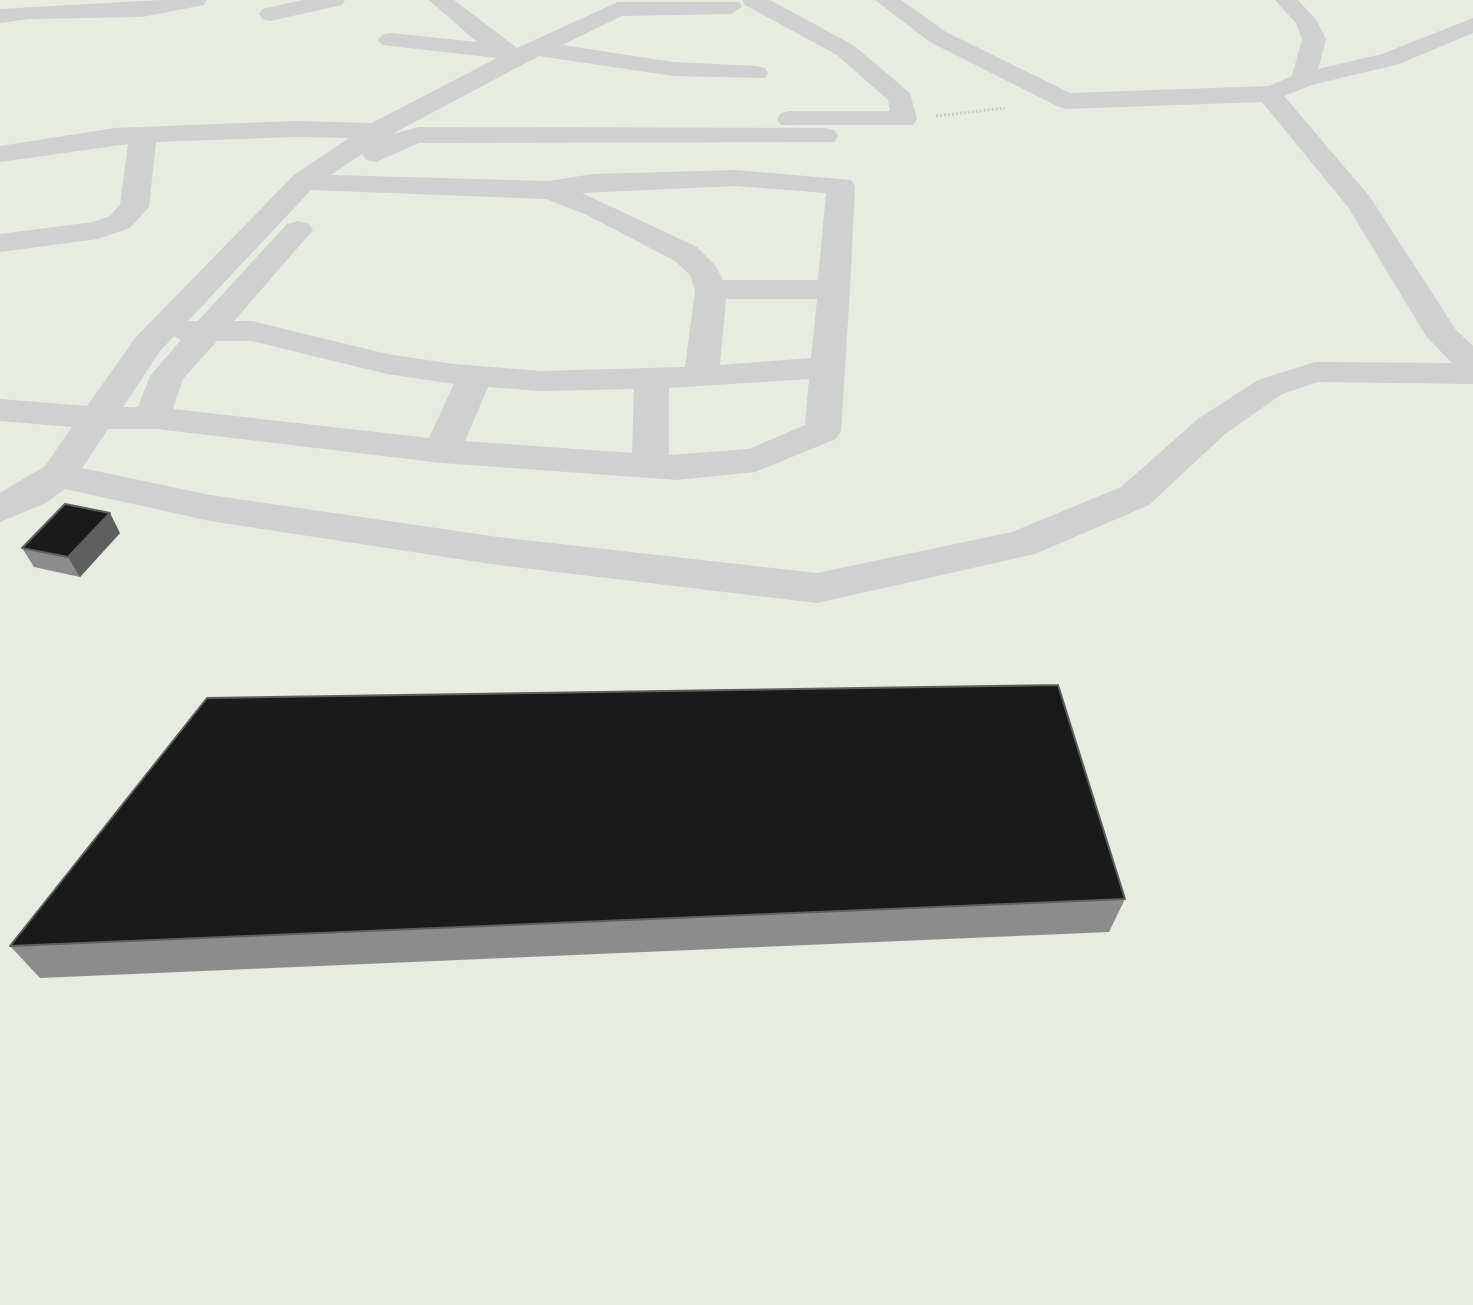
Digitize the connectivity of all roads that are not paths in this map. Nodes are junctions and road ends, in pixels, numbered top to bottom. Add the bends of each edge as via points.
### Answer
1 (196, 0) edge
2 (334, 0) edge
3 (440, 0) edge
4 (886, 0) edge
5 (1286, 0) edge
6 (561, 4) dead end
7 (742, 4) edge
8 (270, 14) dead end
9 (0, 16) edge
10 (1473, 25) edge
11 (578, 28) junction
12 (390, 40) dead end
13 (520, 53) junction
14 (756, 73) dead end
15 (1303, 80) junction
16 (1269, 94) junction
17 (386, 125) junction
18 (143, 135) junction
19 (493, 135) junction
20 (624, 136) junction
21 (747, 136) junction
22 (825, 136) dead end
23 (0, 154) edge
24 (736, 178) junction
25 (304, 181) junction
26 (593, 182) junction
27 (341, 185) junction
28 (465, 188) junction
29 (548, 190) junction
30 (0, 243) edge
31 (834, 289) junction
32 (711, 290) junction
33 (160, 331) junction
34 (206, 332) junction
35 (1473, 364) edge
36 (828, 367) junction
37 (1473, 374) edge
38 (475, 376) junction
39 (701, 377) junction
40 (652, 379) junction
41 (0, 410) edge
42 (152, 417) junction
43 (98, 418) junction
44 (442, 451) junction
45 (650, 466) junction
46 (58, 475) junction
47 (0, 509) edge

1 - 9 street via 142,10
2 - 8 street
3 - 13 street
4 - 16 street via 938,37 1066,101
5 - 15 street via 1314,39
6 - 11 street
7 - 11 street via 618,9
7 - 17 street via 845,50 901,98 904,119
10 - 15 street via 1390,59
11 - 13 street
12 - 13 street
13 - 14 street
13 - 17 street
15 - 16 street
16 - 35 street via 1360,203 1443,336
17 - 18 street
17 - 25 street
18 - 23 street
18 - 30 street via 134,207 120,222 98,230
19 - 20 street
19 - 27 street via 399,140
19 - 28 street
20 - 21 street
20 - 26 street
21 - 22 street
21 - 24 street
24 - 26 street
24 - 31 street via 841,186
25 - 27 street
25 - 33 street
26 - 29 street
27 - 28 street
27 - 34 street
28 - 29 street
29 - 32 street via 686,254 704,272
31 - 32 street
31 - 36 street
32 - 39 street
33 - 34 street
33 - 43 street
34 - 38 street via 252,331 387,364
34 - 42 street via 167,376
36 - 39 street
36 - 45 street via 823,431 755,460
37 - 46 street via 1315,372 1270,387 1212,426 1135,496 1021,544 817,588 498,551 210,508
38 - 40 street
38 - 44 street
39 - 40 street
40 - 45 street
41 - 43 street
42 - 43 street
42 - 44 street
43 - 46 street
44 - 45 street
46 - 47 street

